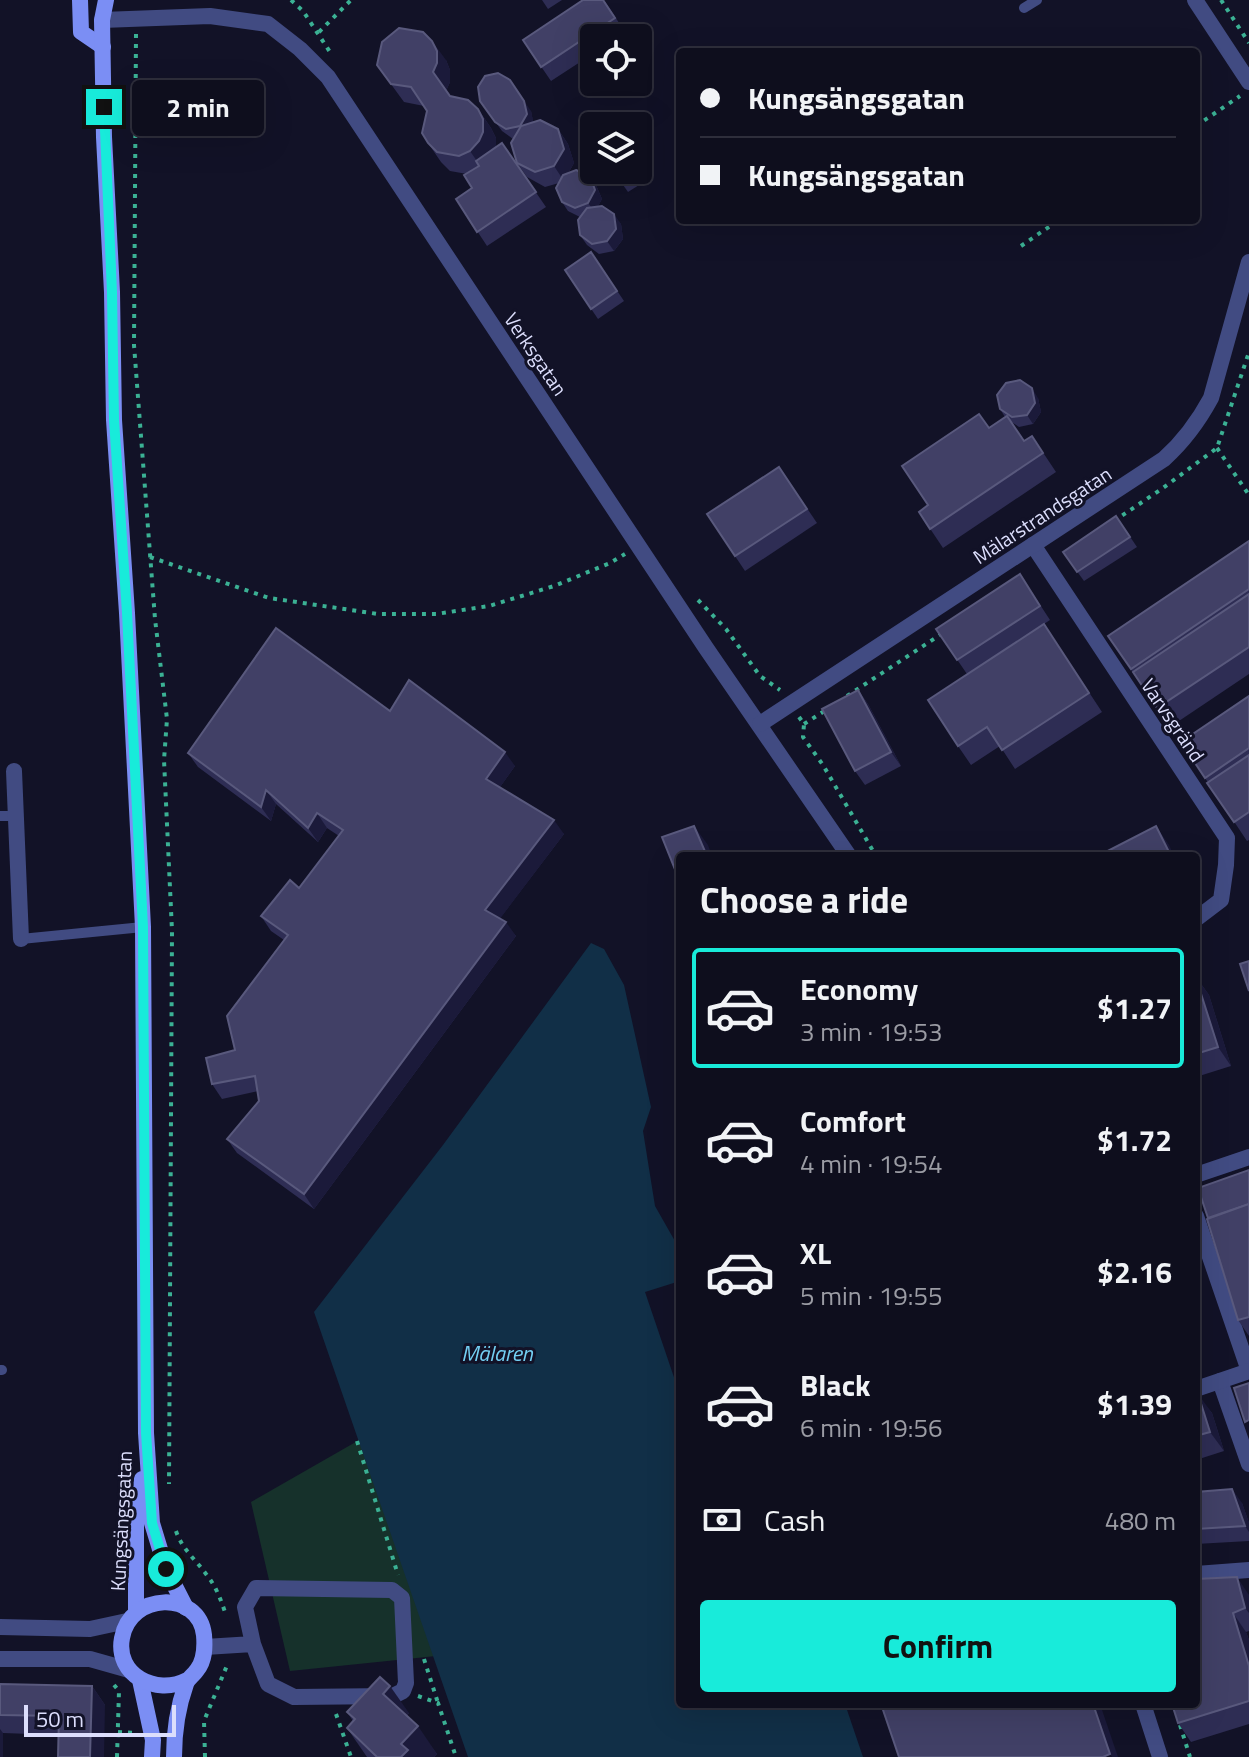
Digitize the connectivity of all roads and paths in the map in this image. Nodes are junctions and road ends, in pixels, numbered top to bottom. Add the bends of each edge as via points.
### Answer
1 (80, 0) edge
2 (97, 0) edge
3 (106, 0) edge
4 (291, 0) edge
5 (351, 0) edge
6 (1037, 0) edge
7 (1195, 0) edge
8 (1221, 0) edge
9 (1024, 8) dead end
10 (102, 20) junction
11 (1249, 43) edge
12 (103, 47) junction
13 (136, 58) dead end
14 (1249, 82) edge
15 (1249, 90) edge
16 (1200, 123) edge
17 (1053, 224) edge
18 (1021, 246) dead end
19 (1249, 262) edge
20 (1249, 352) edge
21 (1217, 448) junction
22 (1249, 495) edge
23 (1111, 523) edge
24 (1033, 545) junction
25 (639, 546) junction
26 (150, 557) junction
27 (726, 629) dead end
28 (944, 632) edge
29 (843, 699) edge
30 (790, 704) junction
31 (830, 707) edge
32 (760, 724) junction
33 (804, 724) junction
34 (14, 771) dead end
35 (8, 816) edge
36 (846, 852) edge
37 (874, 852) edge
38 (1200, 916) edge
39 (143, 927) junction
40 (21, 939) joint
41 (1249, 1157) edge
42 (1200, 1174) edge
43 (1200, 1228) edge
44 (1249, 1371) edge
45 (1220, 1381) junction
46 (1200, 1388) edge
47 (146, 1433) junction
48 (1249, 1464) edge
49 (169, 1498) dead end
50 (173, 1526) dead end
51 (187, 1554) dead end
52 (1249, 1570) edge
53 (1200, 1574) edge
54 (186, 1608) junction
55 (132, 1616) junction
56 (0, 1627) edge
57 (253, 1644) junction
58 (205, 1647) junction
59 (0, 1659) edge
60 (134, 1675) junction
61 (110, 1680) dead end
62 (187, 1680) junction
63 (403, 1691) junction
64 (330, 1696) junction
65 (1144, 1708) edge
66 (1177, 1717) edge
67 (117, 1757) edge
68 (152, 1757) edge
69 (174, 1757) edge
70 (351, 1757) edge
71 (456, 1757) edge
72 (1160, 1757) edge
73 (1190, 1757) edge

1 - 12 main road via 81,32
2 - 10 main road, Kungsängsgatan
3 - 10 main road, Kungsängsgatan
4 - 5 path via 318,33
6 - 9 lane
7 - 14 street
8 - 11 path
10 - 12 main road, Kungsängsgatan
10 - 25 street, Verksgatan via 210,16 268,24 300,49 328,77
12 - 39 main road, Kungsängsgatan via 114,420
13 - 26 path via 134,345
15 - 16 path
17 - 18 path
19 - 24 street, Mälarstrandsgatan via 1218,377 1195,427 1164,459
20 - 21 path
21 - 22 path
21 - 23 path
24 - 30 street, Mälarstrandsgatan
24 - 38 street, Varvsgränd via 1227,838 1221,900
25 - 26 path via 554,586 489,606 436,614 378,614 269,598
25 - 32 street, Verksgatan
26 - 49 path via 167,719 172,931
27 - 30 path via 760,676 777,686
28 - 29 path
30 - 32 street, Mälarstrandsgatan
30 - 33 path
31 - 33 path
32 - 36 street, Verksgatan
33 - 37 path via 803,737
34 - 35 street
35 - 40 street
39 - 40 lane
39 - 47 main road, Kungsängsgatan
41 - 42 street
43 - 44 street
44 - 45 street
45 - 46 street
45 - 48 street
47 - 54 main road, Kungsängsgatan via 152,1523 166,1569
47 - 55 main road, Kungsängsgatan
50 - 51 path
52 - 53 street
54 - 55 main road via 157,1602
54 - 58 main road via 203,1630
55 - 56 street via 90,1629
55 - 60 main road via 121,1643 122,1657
57 - 58 street
57 - 63 street via 245,1607 256,1588 392,1590 402,1598
57 - 64 street via 268,1684 294,1697
58 - 62 main road via 199,1668
59 - 60 street via 90,1659
60 - 62 main road via 166,1687
60 - 68 main road via 153,1740
61 - 67 path via 119,1691
62 - 69 main road via 174,1729
63 - 64 street via 393,1696
63 - 71 path via 438,1703
64 - 70 path
65 - 72 street
66 - 73 path

